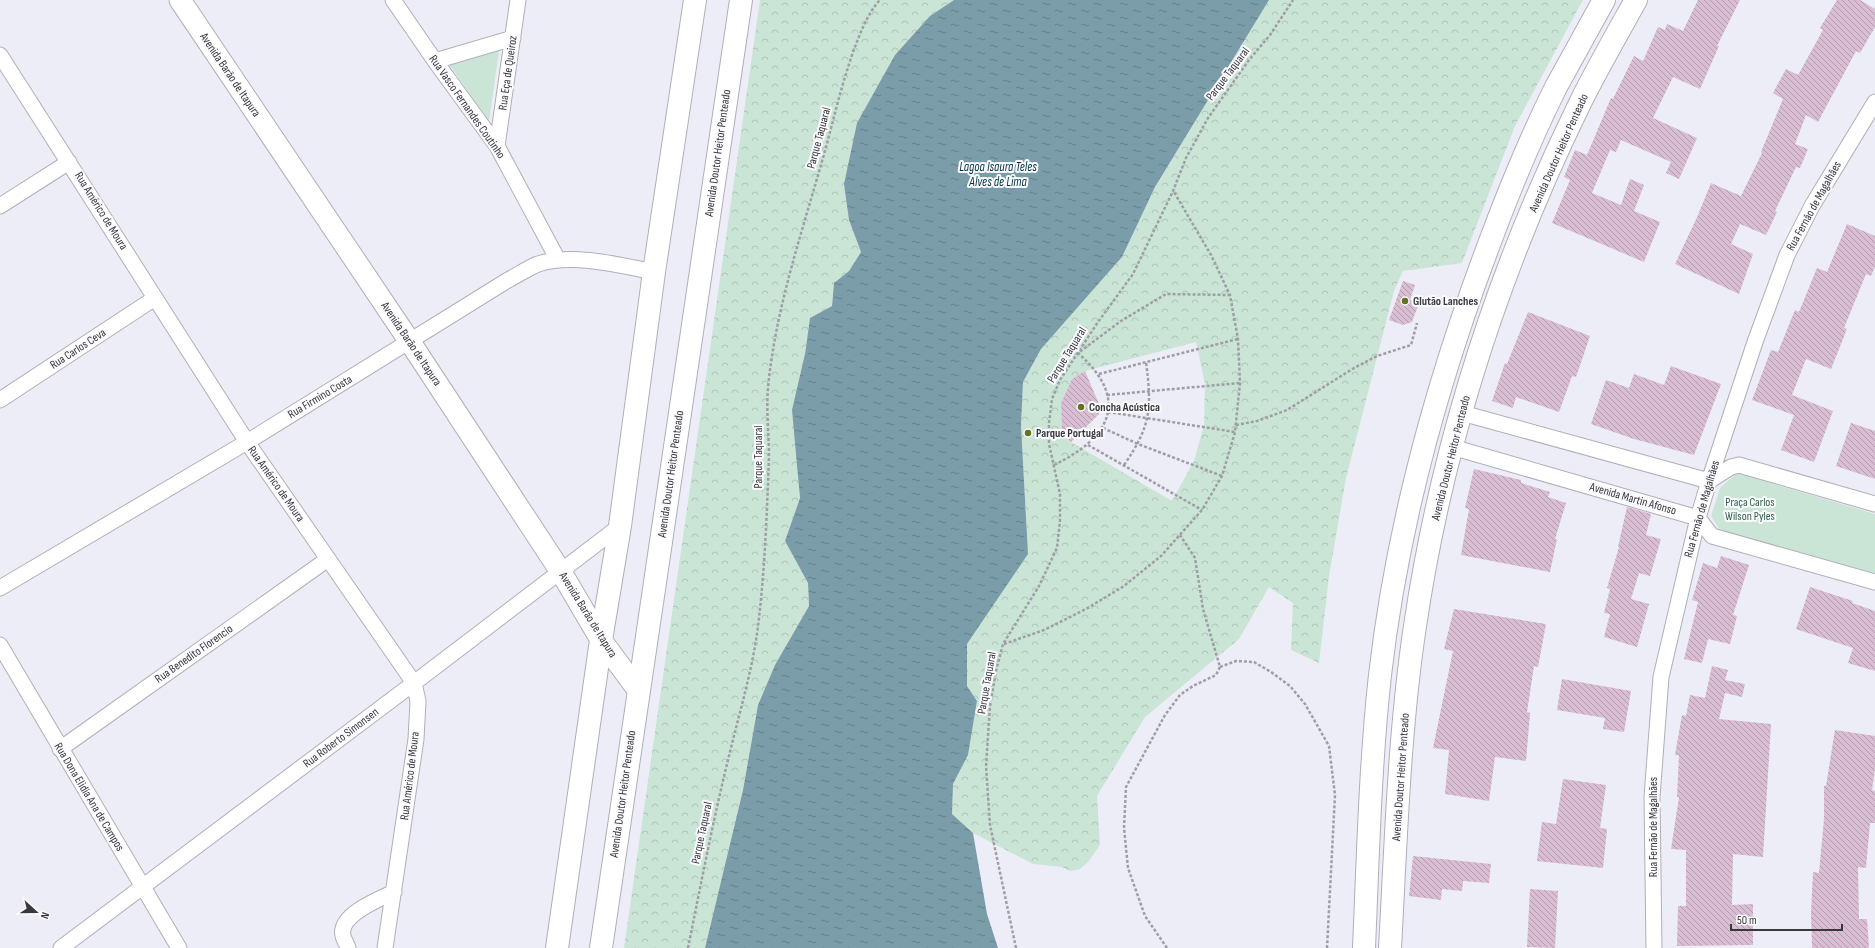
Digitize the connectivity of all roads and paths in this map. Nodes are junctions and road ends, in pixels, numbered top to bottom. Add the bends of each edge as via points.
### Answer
1 (165, 0) edge
2 (180, 0) edge
3 (393, 0) edge
4 (518, 0) edge
5 (695, 0) edge
6 (741, 0) edge
7 (880, 0) edge
8 (1293, 0) edge
9 (1604, 0) edge
10 (1636, 0) edge
11 (513, 38) junction
12 (0, 55) edge
13 (435, 61) junction
14 (1875, 102) edge
15 (497, 146) junction
16 (69, 162) junction
17 (1174, 191) junction
18 (0, 206) edge
19 (558, 260) junction
20 (654, 272) junction
21 (1230, 295) junction
22 (155, 298) junction
23 (1417, 323) dead end
24 (1238, 339) junction
25 (404, 346) junction
26 (1078, 353) junction
27 (1146, 362) junction
28 (1099, 374) junction
29 (1240, 383) junction
30 (1150, 390) junction
31 (1107, 395) junction
32 (0, 400) edge
33 (1108, 412) junction
34 (1462, 413) junction
35 (1148, 418) junction
36 (1236, 425) junction
37 (1103, 428) junction
38 (1236, 432) junction
39 (247, 442) junction
40 (1088, 444) junction
41 (1138, 444) junction
42 (1452, 447) junction
43 (1054, 465) junction
44 (1124, 465) junction
45 (1222, 476) junction
46 (1708, 481) junction
47 (1875, 504) edge
48 (1202, 510) junction
49 (1698, 518) junction
50 (620, 526) junction
51 (1180, 535) junction
52 (328, 558) junction
53 (555, 576) junction
54 (1875, 582) edge
55 (0, 588) edge
56 (601, 640) junction
57 (1003, 644) junction
58 (0, 645) edge
59 (1220, 667) junction
60 (414, 683) junction
61 (638, 690) junction
62 (593, 694) junction
63 (60, 748) junction
64 (143, 887) junction
65 (394, 892) junction
66 (61, 948) edge
67 (179, 948) edge
68 (348, 948) edge
69 (385, 948) edge
70 (557, 948) edge
71 (601, 948) edge
72 (688, 948) edge
73 (1016, 948) edge
74 (1167, 948) edge
75 (1327, 948) edge
76 (1364, 948) edge
77 (1390, 948) edge
78 (1654, 948) edge

1 - 25 main road, Avenida Barão de Itapura
2 - 25 main road, Avenida Barão de Itapura
3 - 13 street, Rua Vasco Fernandes Coutinho
4 - 11 street, Rua Eça de Queiroz
5 - 20 main road
6 - 61 main road, Avenida Doutor Heitor Penteado
7 - 72 path, Parque Taquaral via 862,31 848,71 776,328 768,390 769,454 759,618 751,670 725,772
8 - 17 path, Parque Taquaral via 1208,118 1186,158
9 - 76 main road via 1556,89 1501,212 1454,341 1419,467 1403,535 1381,674 1373,757
10 - 34 main road, Avenida Doutor Heitor Penteado via 1582,100 1540,192 1491,314
11 - 13 street
11 - 15 street, Rua Eça de Queiroz
12 - 16 street, Rua Américo de Moura
13 - 15 street, Rua Vasco Fernandes Coutinho
14 - 46 street, Rua Fernão de Magalhães via 1812,206 1787,255
15 - 19 street, Rua Vasco Fernandes Coutinho
16 - 18 street
16 - 22 street, Rua Américo de Moura
17 - 21 path via 1208,248
17 - 26 path, Parque Taquaral via 1133,274
19 - 20 street, Rua Firmino Costa via 603,263
19 - 25 street, Rua Firmino Costa via 537,265 514,277
20 - 50 main road
21 - 24 path
21 - 26 path via 1166,294 1121,321
22 - 32 street, Rua Carlos Ceva
22 - 39 street, Rua Américo de Moura
23 - 36 path via 1411,345 1377,356 1354,368 1287,410 1257,421
24 - 27 path
24 - 29 path
25 - 39 street, Rua Firmino Costa
25 - 53 main road, Avenida Barão de Itapura
26 - 28 path
26 - 43 path, Parque Taquaral via 1060,380 1052,399 1049,444
27 - 28 path
27 - 30 path
28 - 31 path
29 - 30 path
29 - 36 path
30 - 31 path
30 - 35 path
31 - 33 path
33 - 35 path
33 - 37 path
34 - 42 main road, Avenida Doutor Heitor Penteado
34 - 46 street
35 - 38 path
35 - 41 path
36 - 38 path
37 - 40 path
37 - 41 path
38 - 45 path
39 - 52 street, Rua Américo de Moura
39 - 55 street, Rua Firmino Costa
40 - 43 path
40 - 44 path
41 - 44 path
41 - 45 path
42 - 49 street, Avenida Martin Afonso
42 - 77 main road, Avenida Doutor Heitor Penteado via 1434,523 1415,627 1403,729
43 - 57 path, Parque Taquaral via 1060,494 1057,548 1039,586
44 - 48 path
45 - 48 path
46 - 47 street via 1739,465
46 - 49 street, Rua Fernão de Magalhães
48 - 51 path
49 - 54 street via 1712,536
49 - 78 street, Rua Fernão de Magalhães via 1660,677 1652,798
50 - 53 street, Rua Roberto Simonsen
50 - 56 main road
51 - 57 path via 1161,556 1124,586 1044,630
51 - 59 path via 1195,558 1203,609
52 - 60 street, Rua Américo de Moura
52 - 63 street, Rua Benedito Florencio
53 - 56 main road, Avenida Barão de Itapura
53 - 60 street, Rua Roberto Simonsen
53 - 62 main road, Avenida Barão de Itapura via 588,640 593,658
56 - 61 main road, Avenida Barão de Itapura
56 - 62 main road
57 - 73 path, Parque Taquaral via 990,706 986,766 990,825
58 - 63 street, Rua Dona Elidia Ana de Campos
59 - 74 path via 1216,675 1180,695 1165,715 1126,787 1124,828 1128,868 1145,916
59 - 75 path via 1236,661 1254,662 1271,672 1290,686 1329,746 1335,795
60 - 64 street, Rua Roberto Simonsen
60 - 65 street, Rua Américo de Moura via 418,701 416,740
61 - 71 main road, Avenida Doutor Heitor Penteado
62 - 70 main road
63 - 64 street, Rua Dona Elidia Ana de Campos
64 - 66 street, Rua Roberto Simonsen
64 - 67 street, Rua Dona Elidia Ana de Campos
65 - 68 street via 360,909 347,921 343,935
65 - 69 street, Rua Américo de Moura

